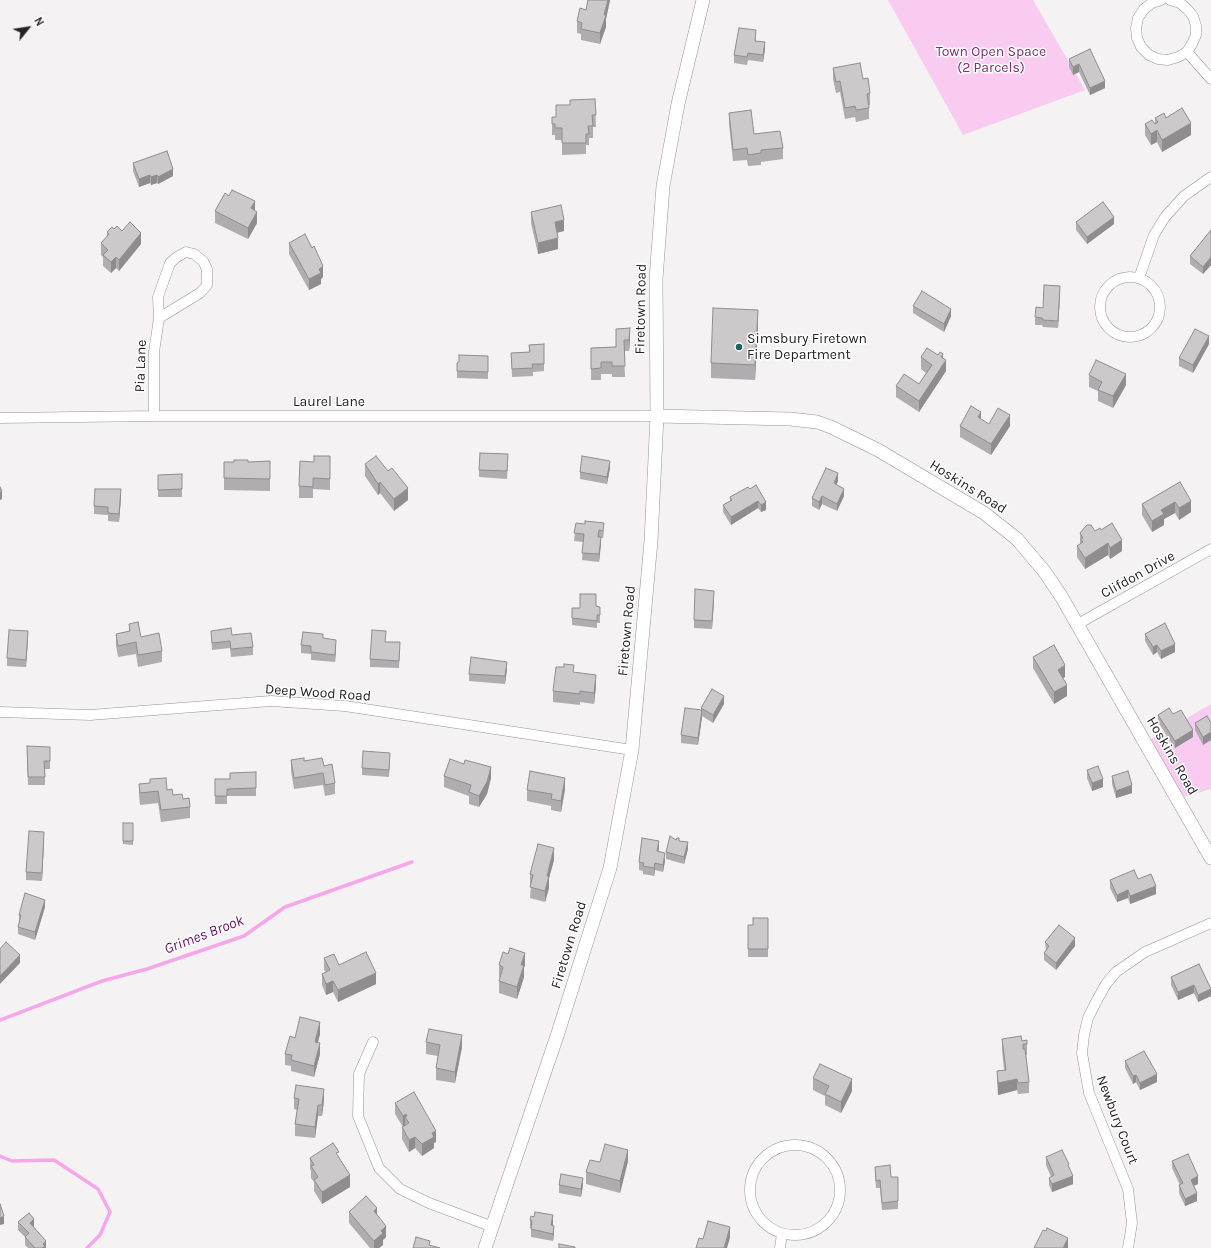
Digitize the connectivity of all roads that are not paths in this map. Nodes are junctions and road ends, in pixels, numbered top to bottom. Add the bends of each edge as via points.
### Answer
1 (703, 0) edge
2 (1161, 0) edge
3 (1170, 0) edge
4 (1187, 52) junction
5 (1211, 79) edge
6 (1211, 177) edge
7 (1139, 278) junction
8 (158, 318) junction
9 (154, 416) junction
10 (657, 416) junction
11 (0, 418) edge
12 (1211, 549) edge
13 (1078, 624) junction
14 (0, 712) edge
15 (632, 750) junction
16 (1211, 858) edge
17 (1211, 923) edge
18 (373, 1042) dead end
19 (493, 1227) junction
20 (782, 1234) junction
21 (486, 1248) edge
22 (780, 1248) edge
23 (1128, 1248) edge

1 - 10 street, Firetown Road via 678,104 663,186 656,279
2 - 4 street via 1144,9 1138,18 1136,28 1141,48 1158,59 1168,60
3 - 4 street via 1180,3 1187,9 1194,21 1196,35
4 - 5 street
6 - 7 street via 1184,196 1165,217 1154,235
7 - 7 street via 1155,291 1160,310 1151,328 1132,337 1123,336 1114,332 1102,318 1101,299 1112,283 1129,277
8 - 8 street, Pia Lane via 158,297 166,270 177,257 186,252 194,254 203,261 207,269 207,285 200,293
8 - 9 street, Pia Lane via 154,352
9 - 10 street, Laurel Lane
9 - 11 street, Laurel Lane
10 - 13 street, Hoskins Road via 817,422 838,430 878,450 984,512 1017,539 1044,570
10 - 15 street, Firetown Road via 651,542
12 - 13 street, Clifdon Drive
13 - 16 street, Hoskins Road
14 - 15 street, Deep Wood Road via 90,715 271,701 345,706
15 - 19 street, Firetown Road via 610,868
17 - 23 street, Newbury Court via 1145,952 1116,972 1106,984 1088,1018 1082,1054 1089,1093 1128,1189 1132,1221
18 - 19 street via 360,1074 358,1116 379,1168 400,1189
19 - 21 street, Firetown Road
20 - 20 street via 797,1235 811,1232 824,1224 834,1213 839,1199 839,1184 826,1158 813,1149 799,1145 784,1146 771,1152 752,1174 752,1204 758,1217
20 - 22 street

